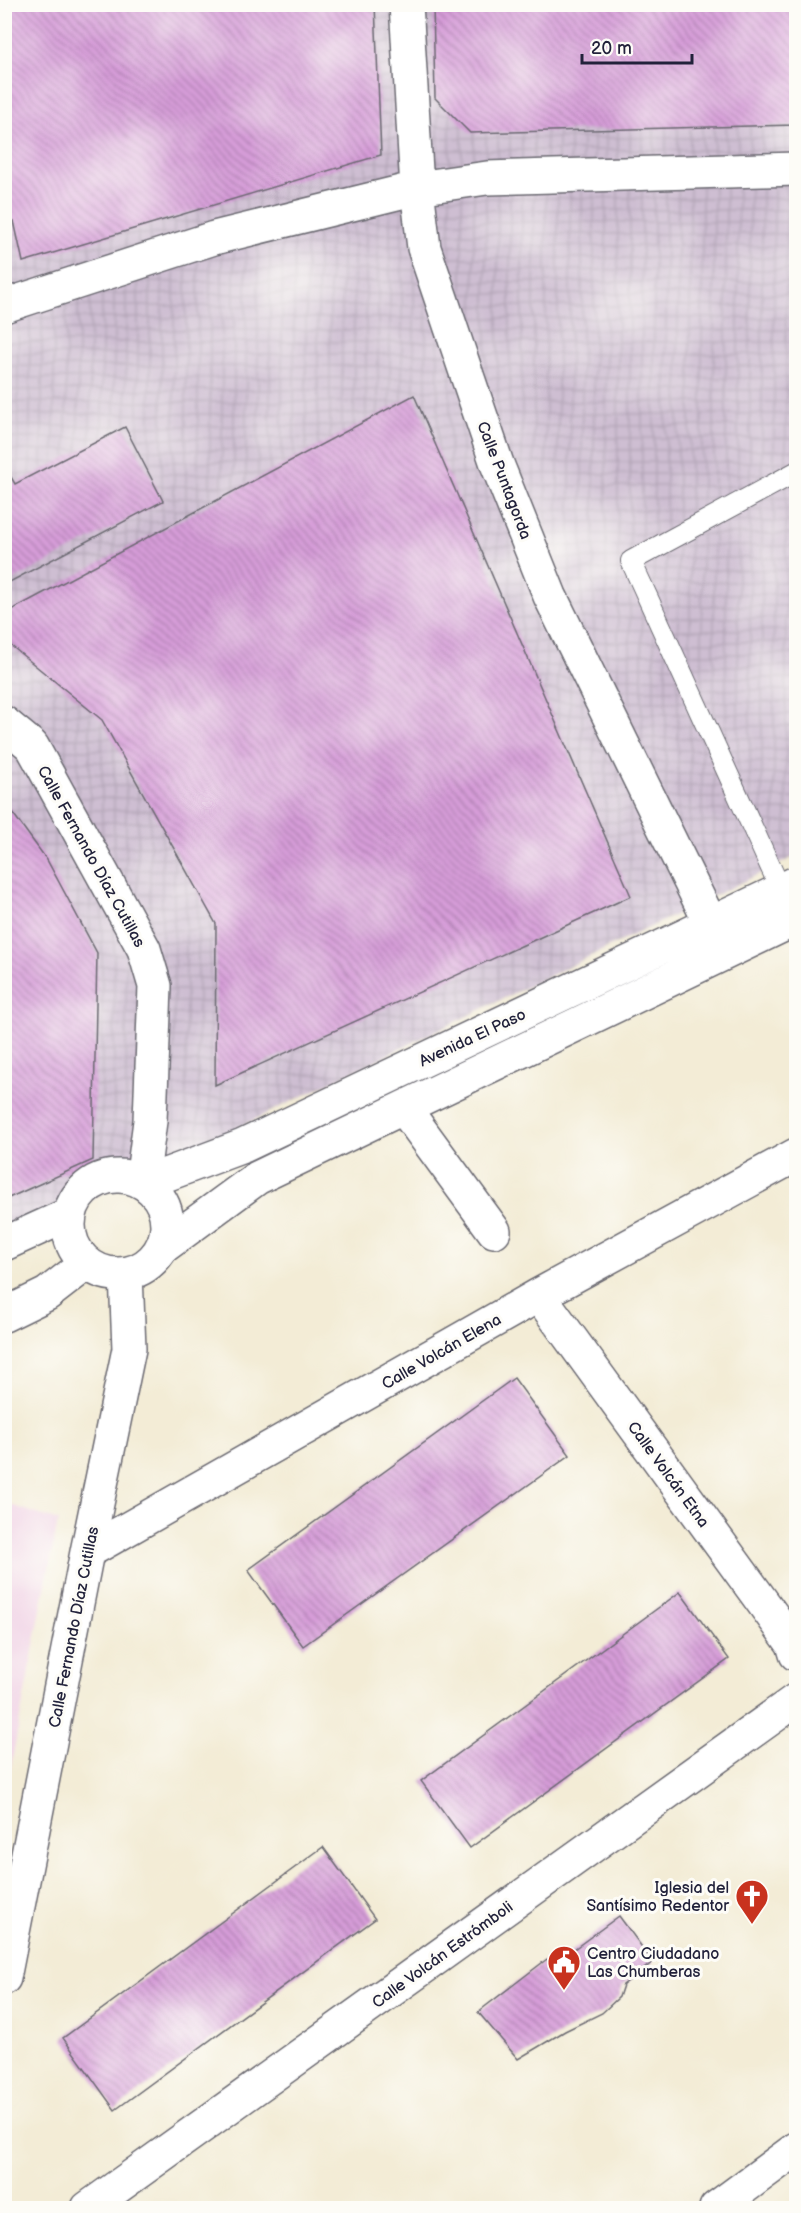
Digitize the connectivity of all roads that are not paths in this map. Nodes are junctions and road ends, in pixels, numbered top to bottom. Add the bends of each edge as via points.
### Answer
1 (406, 4) edge
2 (796, 169) edge
3 (417, 188) junction
4 (4, 306) edge
5 (796, 472) edge
6 (4, 723) edge
7 (789, 887) edge
8 (796, 919) edge
9 (711, 924) junction
10 (404, 1108) junction
11 (796, 1155) edge
12 (143, 1182) junction
13 (70, 1214) junction
14 (494, 1231) dead end
15 (4, 1244) edge
16 (163, 1247) junction
17 (87, 1263) junction
18 (126, 1274) junction
19 (539, 1295) junction
20 (4, 1315) edge
21 (87, 1552) junction
22 (796, 1654) edge
23 (796, 1700) edge
24 (4, 1978) edge
25 (796, 2149) edge
26 (88, 2208) edge
27 (716, 2208) edge

1 - 3 street, Calle Puntagorda
2 - 3 street via 487,178
3 - 4 street via 214,238
3 - 9 street, Calle Puntagorda via 424,248 497,464 550,596
5 - 7 lane via 631,561
6 - 12 street, Calle Fernando Díaz Cutillas via 32,746 144,949 155,986 150,1120
7 - 9 street, Avenida El Paso
8 - 10 street, Avenida El Paso
9 - 12 street, Avenida El Paso via 243,1146
10 - 14 street
10 - 16 street, Avenida El Paso via 257,1178
11 - 19 street, Calle Volcán Elena
12 - 13 street via 113,1176 98,1180 85,1188
12 - 16 street via 163,1205 167,1218
13 - 15 street
13 - 17 street via 72,1242
16 - 18 street via 154,1260
17 - 18 street via 111,1274
17 - 20 street via 47,1294
18 - 21 street, Calle Fernando Díaz Cutillas via 129,1349
19 - 21 street, Calle Volcán Elena
19 - 22 street, Calle Volcán Etna via 793,1644
21 - 24 street, Calle Fernando Díaz Cutillas
23 - 26 street, Calle Volcán Estrómboli
25 - 27 street

